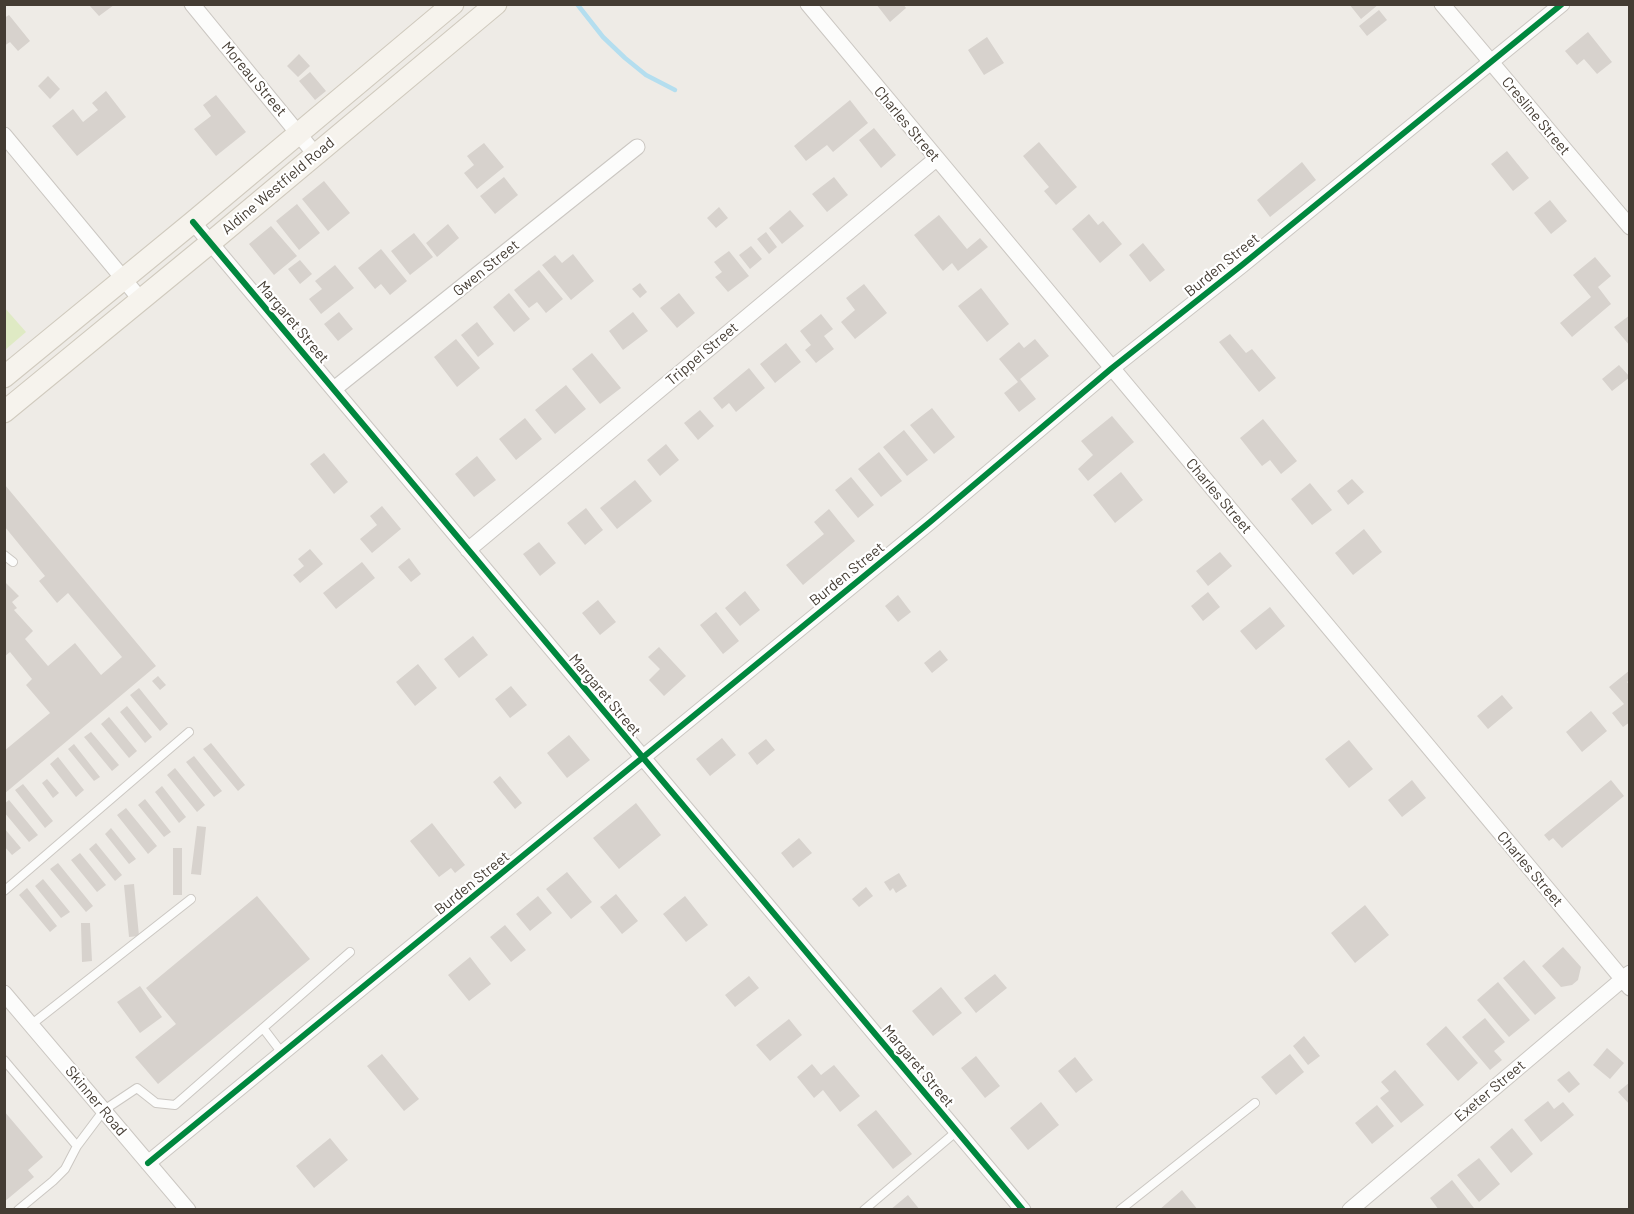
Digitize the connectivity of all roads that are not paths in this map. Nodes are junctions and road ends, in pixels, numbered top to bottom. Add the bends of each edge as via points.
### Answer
1 (192, 4) edge
2 (453, 4) edge
3 (496, 4) edge
4 (808, 4) edge
5 (1442, 4) edge
6 (1562, 4) edge
7 (1490, 62) junction
8 (298, 134) junction
9 (4, 135) edge
10 (637, 147) dead end
11 (315, 154) junction
12 (936, 159) junction
13 (193, 222) junction
14 (1629, 228) edge
15 (210, 243) junction
16 (124, 280) junction
17 (141, 300) junction
18 (1112, 368) junction
19 (4, 377) edge
20 (334, 389) junction
21 (4, 412) edge
22 (468, 550) junction
23 (4, 555) edge
24 (13, 562) dead end
25 (189, 732) dead end
26 (643, 758) junction
27 (4, 891) edge
28 (191, 899) dead end
29 (350, 952) dead end
30 (1627, 980) edge
31 (5, 995) edge
32 (32, 1024) junction
33 (263, 1028) junction
34 (282, 1053) junction
35 (4, 1059) edge
36 (1255, 1103) dead end
37 (104, 1110) junction
38 (957, 1131) junction
39 (77, 1146) junction
40 (148, 1163) junction
41 (18, 1209) edge
42 (188, 1209) edge
43 (864, 1209) edge
44 (1023, 1209) edge
45 (1120, 1209) edge
46 (1350, 1209) edge

1 - 8 street, Moreau Street
2 - 8 main road, Aldine Westfield Road
3 - 11 main road, Aldine Westfield Road
4 - 12 street, Charles Street
5 - 7 street, Cresline Street
6 - 7 street, Burden Street
7 - 14 street, Cresline Street
7 - 18 street, Burden Street
8 - 11 street, Moreau Street
8 - 13 main road, Aldine Westfield Road
9 - 16 street
10 - 20 street, Gwen Street
11 - 15 main road, Aldine Westfield Road
12 - 18 street, Charles Street
12 - 22 street, Trippel Street
13 - 15 street, Margaret Street
13 - 16 main road, Aldine Westfield Road
15 - 17 main road, Aldine Westfield Road
15 - 20 street, Margaret Street
16 - 17 street
16 - 19 main road, Aldine Westfield Road
17 - 21 main road, Aldine Westfield Road
18 - 26 street, Burden Street
18 - 30 street, Charles Street
20 - 22 street, Margaret Street
22 - 26 street, Margaret Street
23 - 24 lane
25 - 27 lane
26 - 34 street, Burden Street
26 - 38 street, Margaret Street
28 - 32 lane
29 - 33 lane
30 - 46 street, Exeter Street
31 - 32 street, Skinner Road
32 - 37 street, Skinner Road
33 - 34 lane
33 - 37 lane via 176,1105 156,1103 136,1088
34 - 40 street, Burden Street
35 - 39 lane
36 - 45 lane
37 - 39 lane
37 - 40 street, Skinner Road
38 - 43 lane
38 - 44 street, Margaret Street
39 - 41 lane via 65,1169
40 - 42 street, Skinner Road

